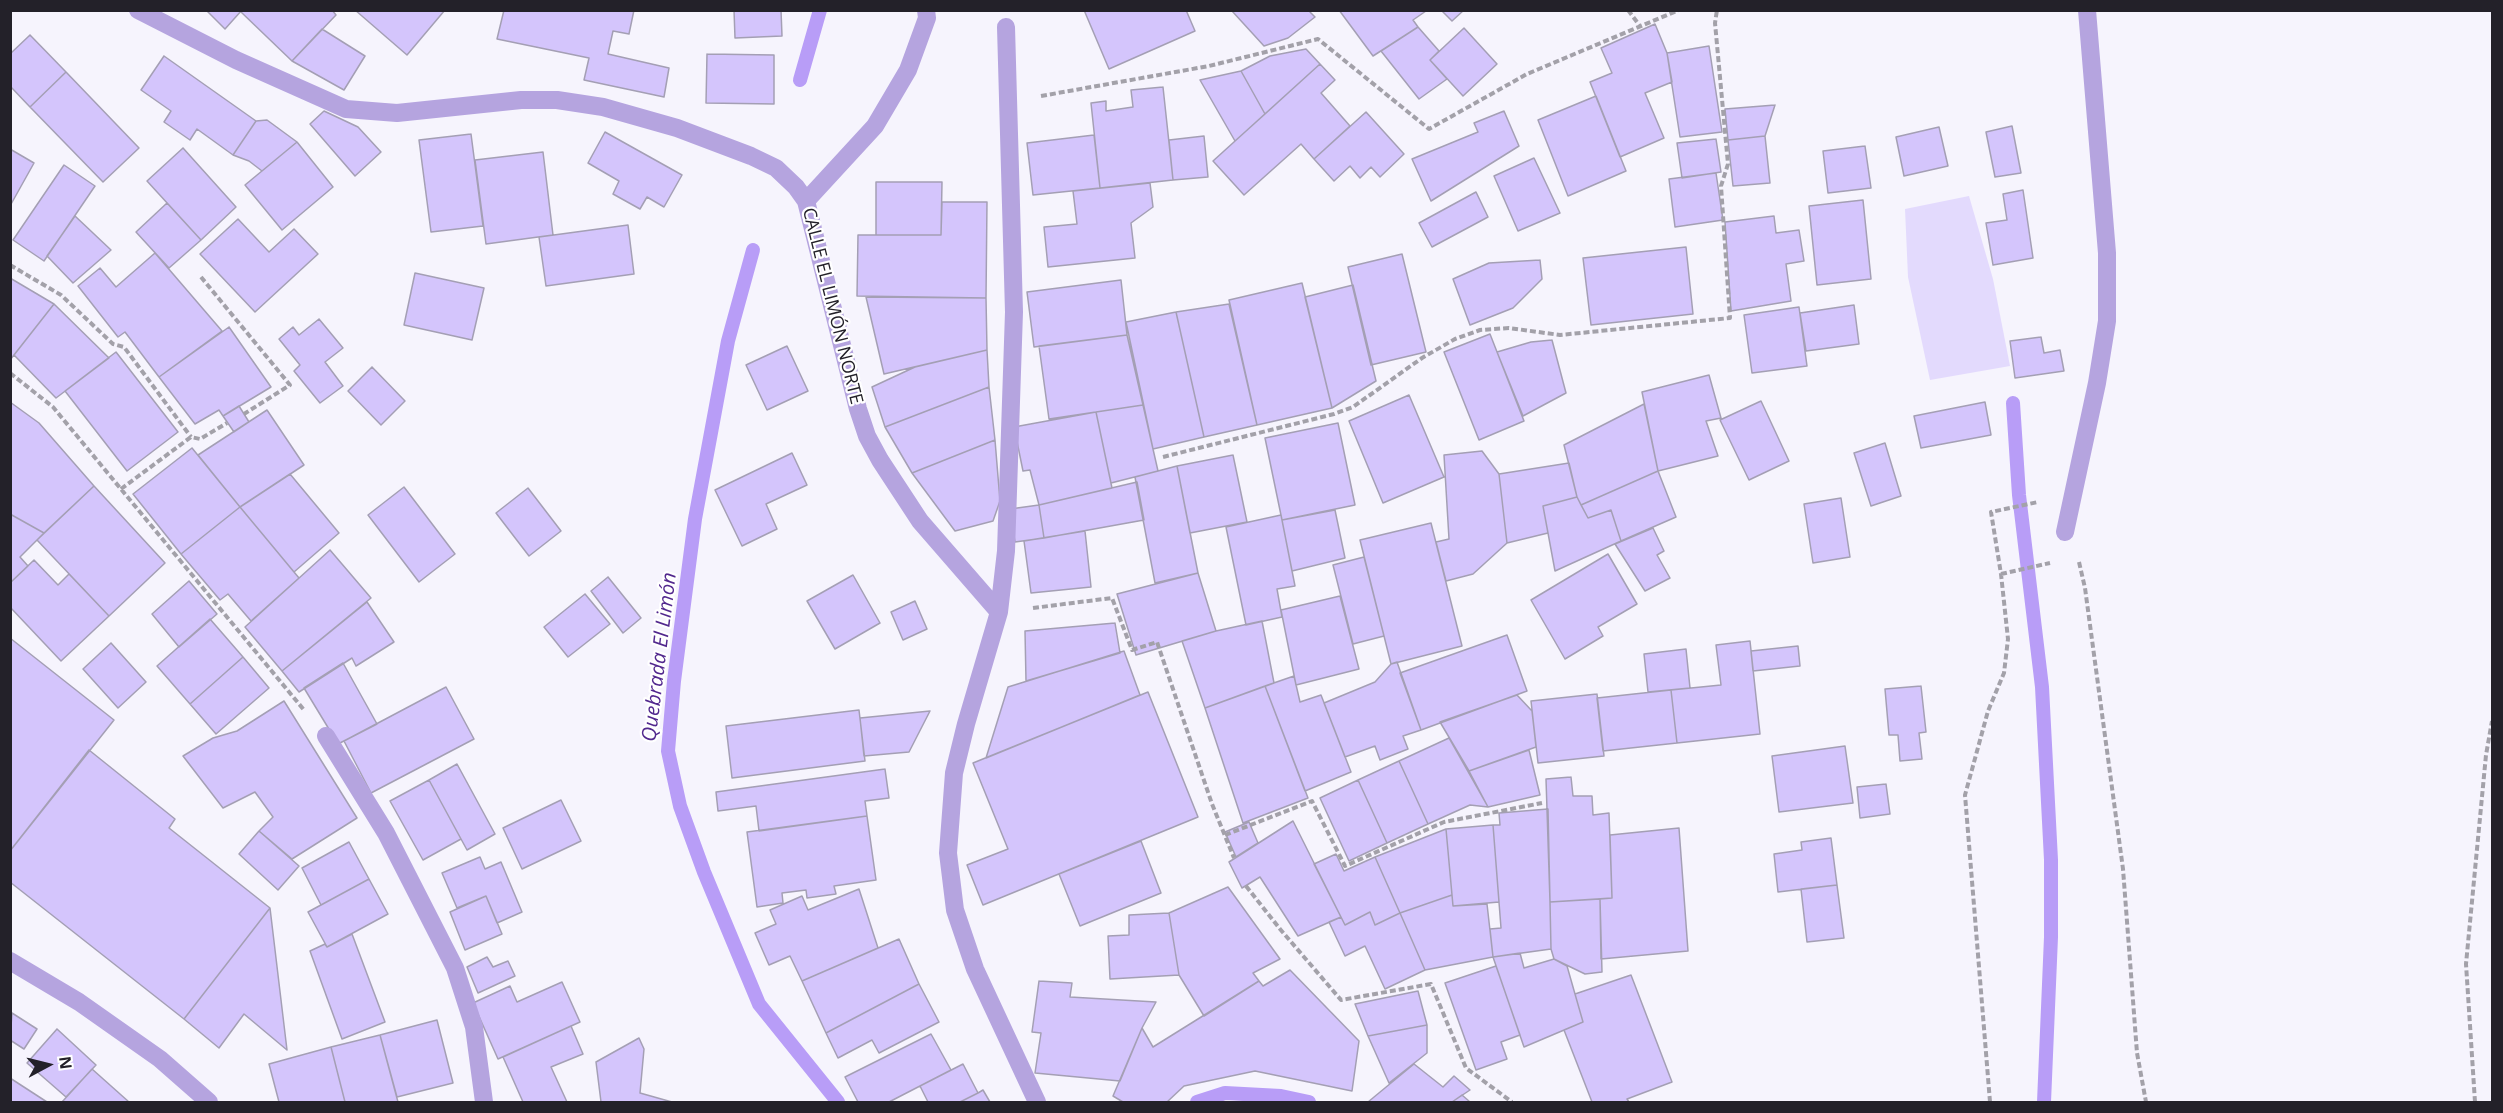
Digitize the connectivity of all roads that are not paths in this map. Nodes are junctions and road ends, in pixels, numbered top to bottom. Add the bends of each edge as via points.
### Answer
1 (138, 10) edge
2 (926, 10) edge
3 (2087, 10) edge
4 (1006, 27) dead end
5 (806, 201) junction
6 (2066, 532) road end
7 (999, 612) junction
8 (326, 736) road end
9 (10, 961) edge
10 (209, 1102) edge
11 (484, 1102) edge
12 (1037, 1102) edge

1 - 5 street, CALLE EL LIMÓN NORTE via 236,60 346,109 397,114 521,100 557,100 603,107 677,128 768,164 784,175
2 - 5 street via 927,18 908,70 875,126
3 - 6 street via 2107,253 2107,321
4 - 7 street via 1014,312 1006,551
5 - 7 street, CALLE EL LIMÓN NORTE via 867,436 920,521
7 - 12 street via 954,773 948,853 956,910 975,969
8 - 11 street via 386,833 455,968 474,1027
9 - 10 street via 88,1008 160,1059

